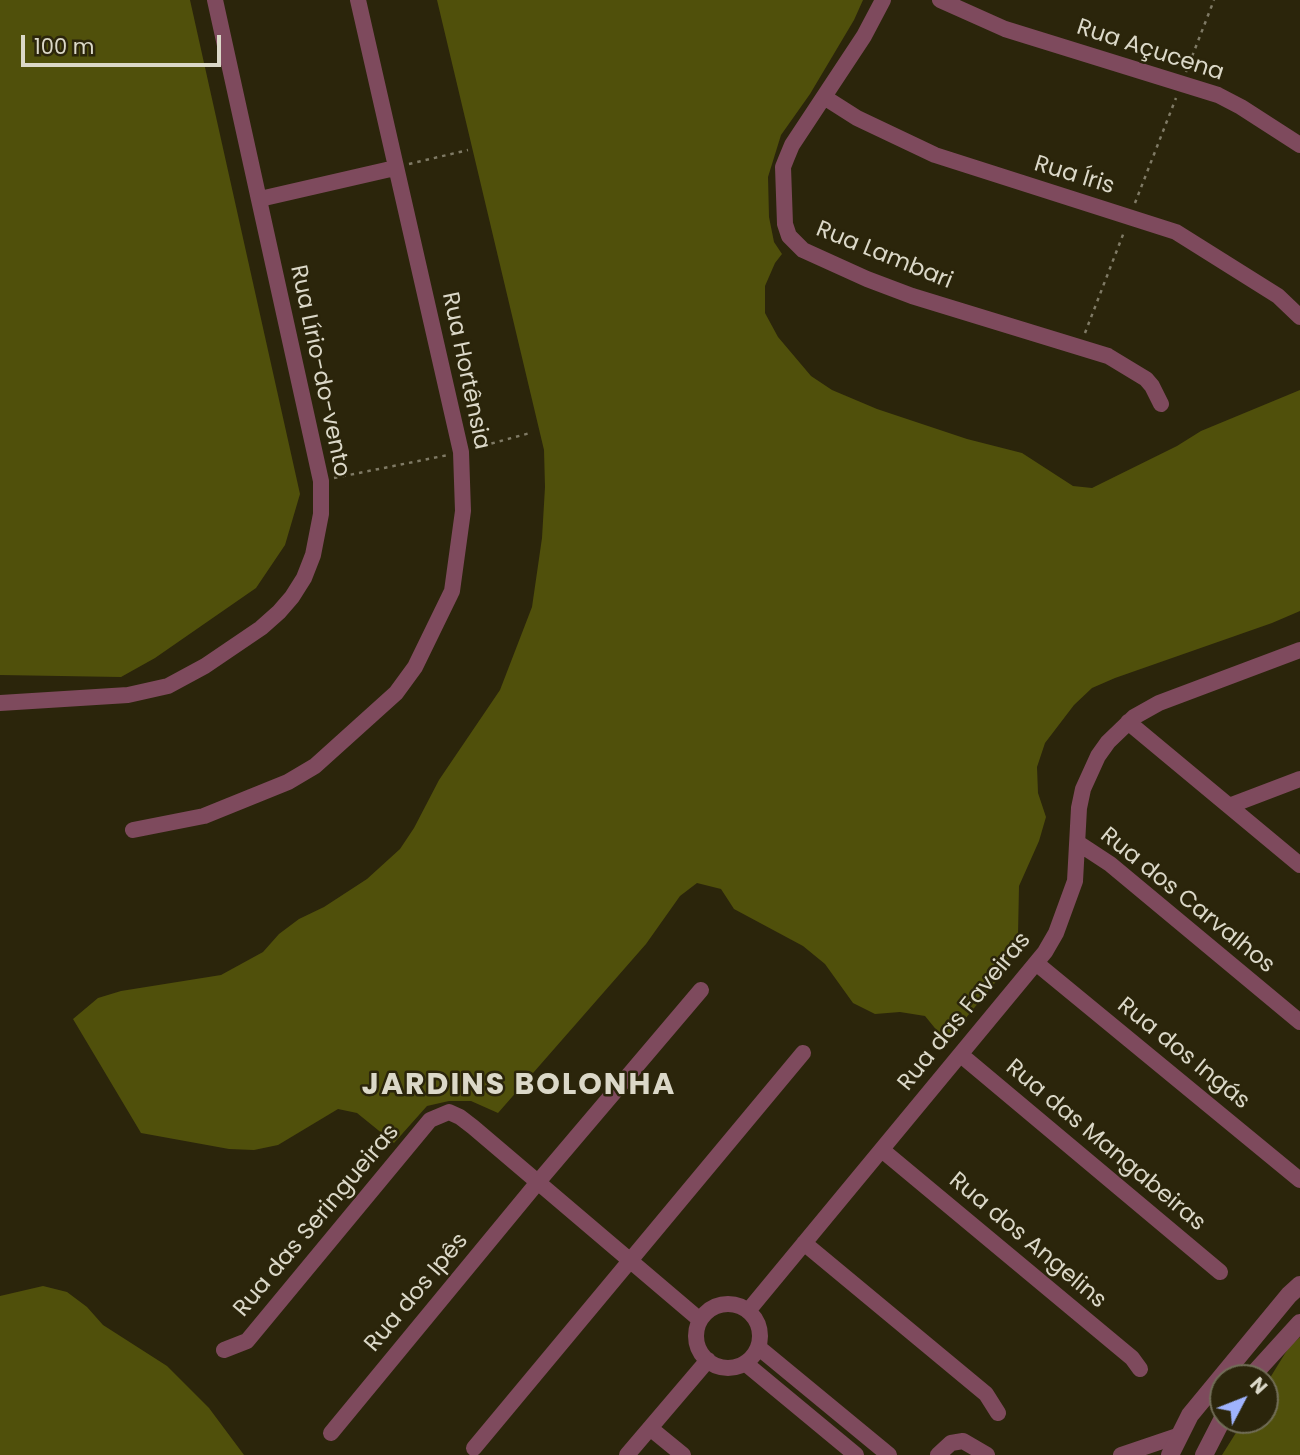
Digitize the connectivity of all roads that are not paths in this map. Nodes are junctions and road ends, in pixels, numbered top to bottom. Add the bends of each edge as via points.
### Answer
1 (215, 0) edge
2 (358, 0) edge
3 (883, 0) edge
4 (940, 0) edge
5 (824, 96) junction
6 (1300, 145) edge
7 (395, 168) junction
8 (260, 199) junction
9 (1300, 317) edge
10 (1161, 404) dead end
11 (1300, 650) edge
12 (0, 703) edge
13 (1128, 722) junction
14 (1300, 779) edge
15 (1229, 806) junction
16 (133, 830) dead end
17 (1078, 843) junction
18 (1300, 865) edge
19 (1036, 963) junction
20 (701, 990) dead end
21 (1300, 1022) edge
22 (803, 1053) dead end
23 (961, 1055) junction
24 (882, 1150) junction
25 (1300, 1180) edge
26 (538, 1182) junction
27 (804, 1243) junction
28 (631, 1261) junction
29 (1220, 1272) dead end
30 (1300, 1284) edge
31 (748, 1311) junction
32 (700, 1320) junction
33 (1300, 1323) edge
34 (758, 1347) junction
35 (224, 1350) dead end
36 (708, 1360) junction
37 (745, 1363) junction
38 (1263, 1364) edge
39 (1140, 1369) dead end
40 (998, 1413) dead end
41 (650, 1428) junction
42 (331, 1433) dead end
43 (1215, 1434) edge
44 (1180, 1436) junction
45 (474, 1448) dead end
46 (627, 1455) edge
47 (684, 1455) edge
48 (856, 1455) edge
49 (889, 1455) edge
50 (939, 1455) edge
51 (987, 1455) edge
52 (1121, 1455) edge
53 (1170, 1455) edge
54 (1204, 1455) edge

1 - 8 street, Rua Lírio-do-vento
2 - 7 street, Rua Hortênsia
3 - 5 street, Rua Lambari
4 - 6 street, Rua Açucena via 1005,29 1218,95
5 - 9 street, Rua Íris via 856,118 934,155 1176,232 1278,296
5 - 10 street, Rua Lambari via 783,167 785,224 795,244 912,296 1108,356 1146,379
7 - 8 street
7 - 16 street, Rua Hortênsia via 461,452 463,511 452,591 415,667 396,693 315,766 204,816
8 - 12 street, Rua Lírio-do-vento via 321,481 318,534 303,578 292,597 261,628 178,682 152,691
11 - 13 street, Rua das Faveiras via 1159,703
13 - 15 street
13 - 17 street, Rua das Faveiras via 1108,742 1090,771 1079,808
14 - 15 street
15 - 18 street
17 - 19 street, Rua das Faveiras via 1068,903 1056,933
17 - 21 street, Rua dos Carvalhos via 1110,864
19 - 23 street, Rua das Faveiras
19 - 25 street, Rua dos Ingás
20 - 26 street, Rua dos Ipês
22 - 28 street
23 - 24 street, Rua das Faveiras
23 - 29 street, Rua das Mangabeiras
24 - 27 street, Rua das Faveiras
24 - 39 street, Rua dos Angelins
26 - 28 street, Rua das Seringueiras
26 - 35 street, Rua das Seringueiras via 460,1117 449,1112 438,1115 247,1341
26 - 42 street, Rua dos Ipês
27 - 31 street, Rua das Faveiras
27 - 40 street via 986,1394
28 - 32 street, Rua das Seringueiras
28 - 45 street
30 - 44 street via 1190,1415
31 - 32 street via 727,1304 716,1306
31 - 34 street via 759,1328
32 - 36 street via 696,1342
33 - 38 street
34 - 37 street
34 - 49 street
36 - 37 street via 726,1367
36 - 41 street
37 - 48 street
41 - 46 street
41 - 47 street
43 - 54 street
44 - 52 street
44 - 53 street
50 - 51 street via 951,1443 963,1441

